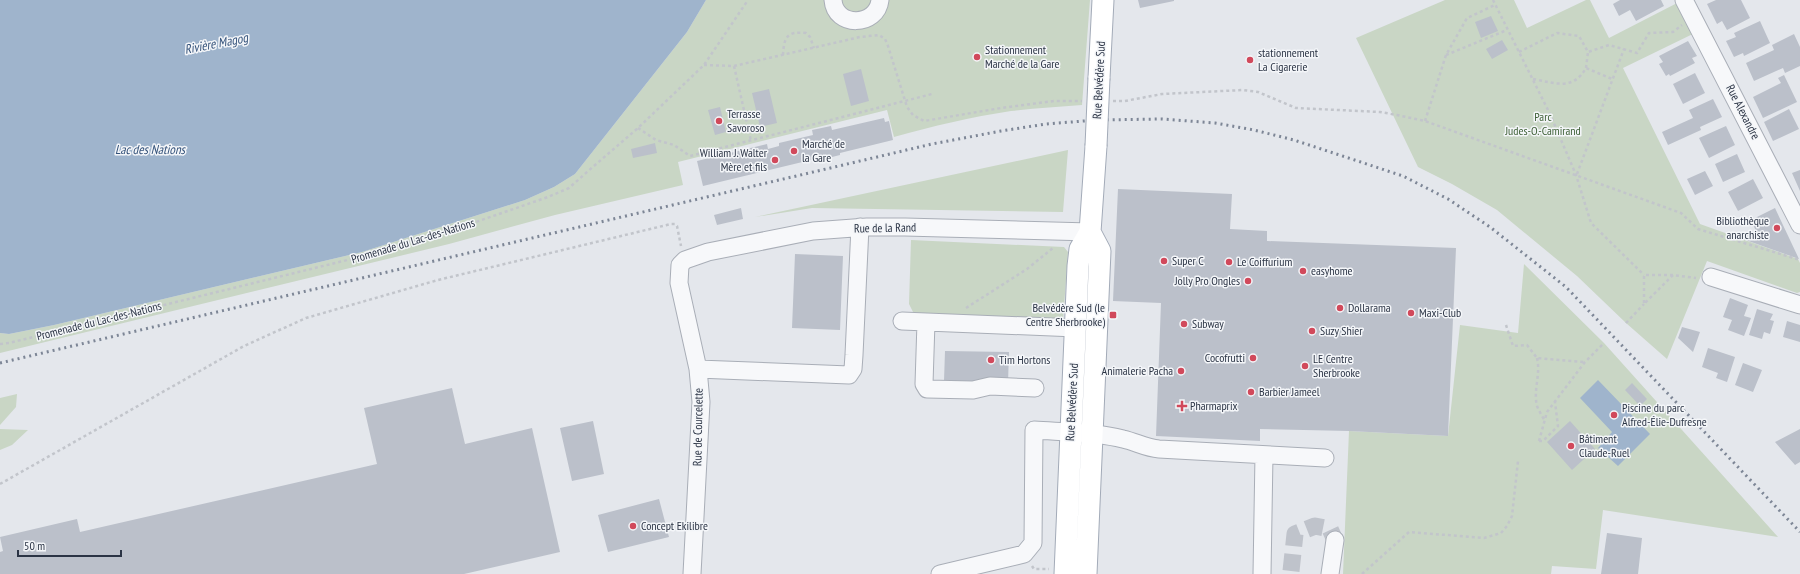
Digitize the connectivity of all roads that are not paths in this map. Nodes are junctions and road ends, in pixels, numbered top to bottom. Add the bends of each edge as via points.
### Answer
1 (833, 0) edge
2 (880, 0) edge
3 (1103, 0) edge
4 (1684, 0) edge
5 (1800, 225) edge
6 (860, 228) junction
7 (1090, 232) junction
8 (685, 260) joint
9 (1711, 277) road end
10 (1800, 304) edge
11 (902, 321) dead end
12 (926, 322) junction
13 (1076, 328) junction
14 (698, 369) junction
15 (1035, 388) dead end
16 (1081, 434) junction
17 (1264, 455) junction
18 (1325, 458) dead end
19 (1335, 540) dead end
20 (1261, 570) edge
21 (1065, 571) edge
22 (692, 574) edge
23 (940, 574) edge
24 (1086, 574) edge
25 (1330, 574) edge

1 - 2 street via 836,10 842,16 856,21 871,16 877,10
3 - 7 main road, Rue Belvédère Sud, bridge
4 - 5 street, Rue Alexandre
6 - 7 street, Rue de la Rand
6 - 8 street, Rue de la Rand via 813,231 708,252
6 - 14 street via 853,369 849,375
7 - 13 main road, Rue Belvédère Sud via 1080,249
7 - 16 main road, Rue Belvédère Sud via 1100,250
8 - 14 street, Rue de Courcelette via 680,265 679,283
9 - 10 street
11 - 12 street
12 - 13 street
12 - 15 street via 924,384 927,389 973,390 990,386
13 - 16 main road, Rue Belvédère Sud
14 - 22 street, Rue de Courcelette via 701,402
16 - 17 street via 1124,439 1159,450
16 - 21 main road, Rue Belvédère Sud
16 - 23 street via 1034,430 1033,543 1024,554
16 - 24 main road, Rue Belvédère Sud
17 - 18 street
17 - 20 street
19 - 25 street

